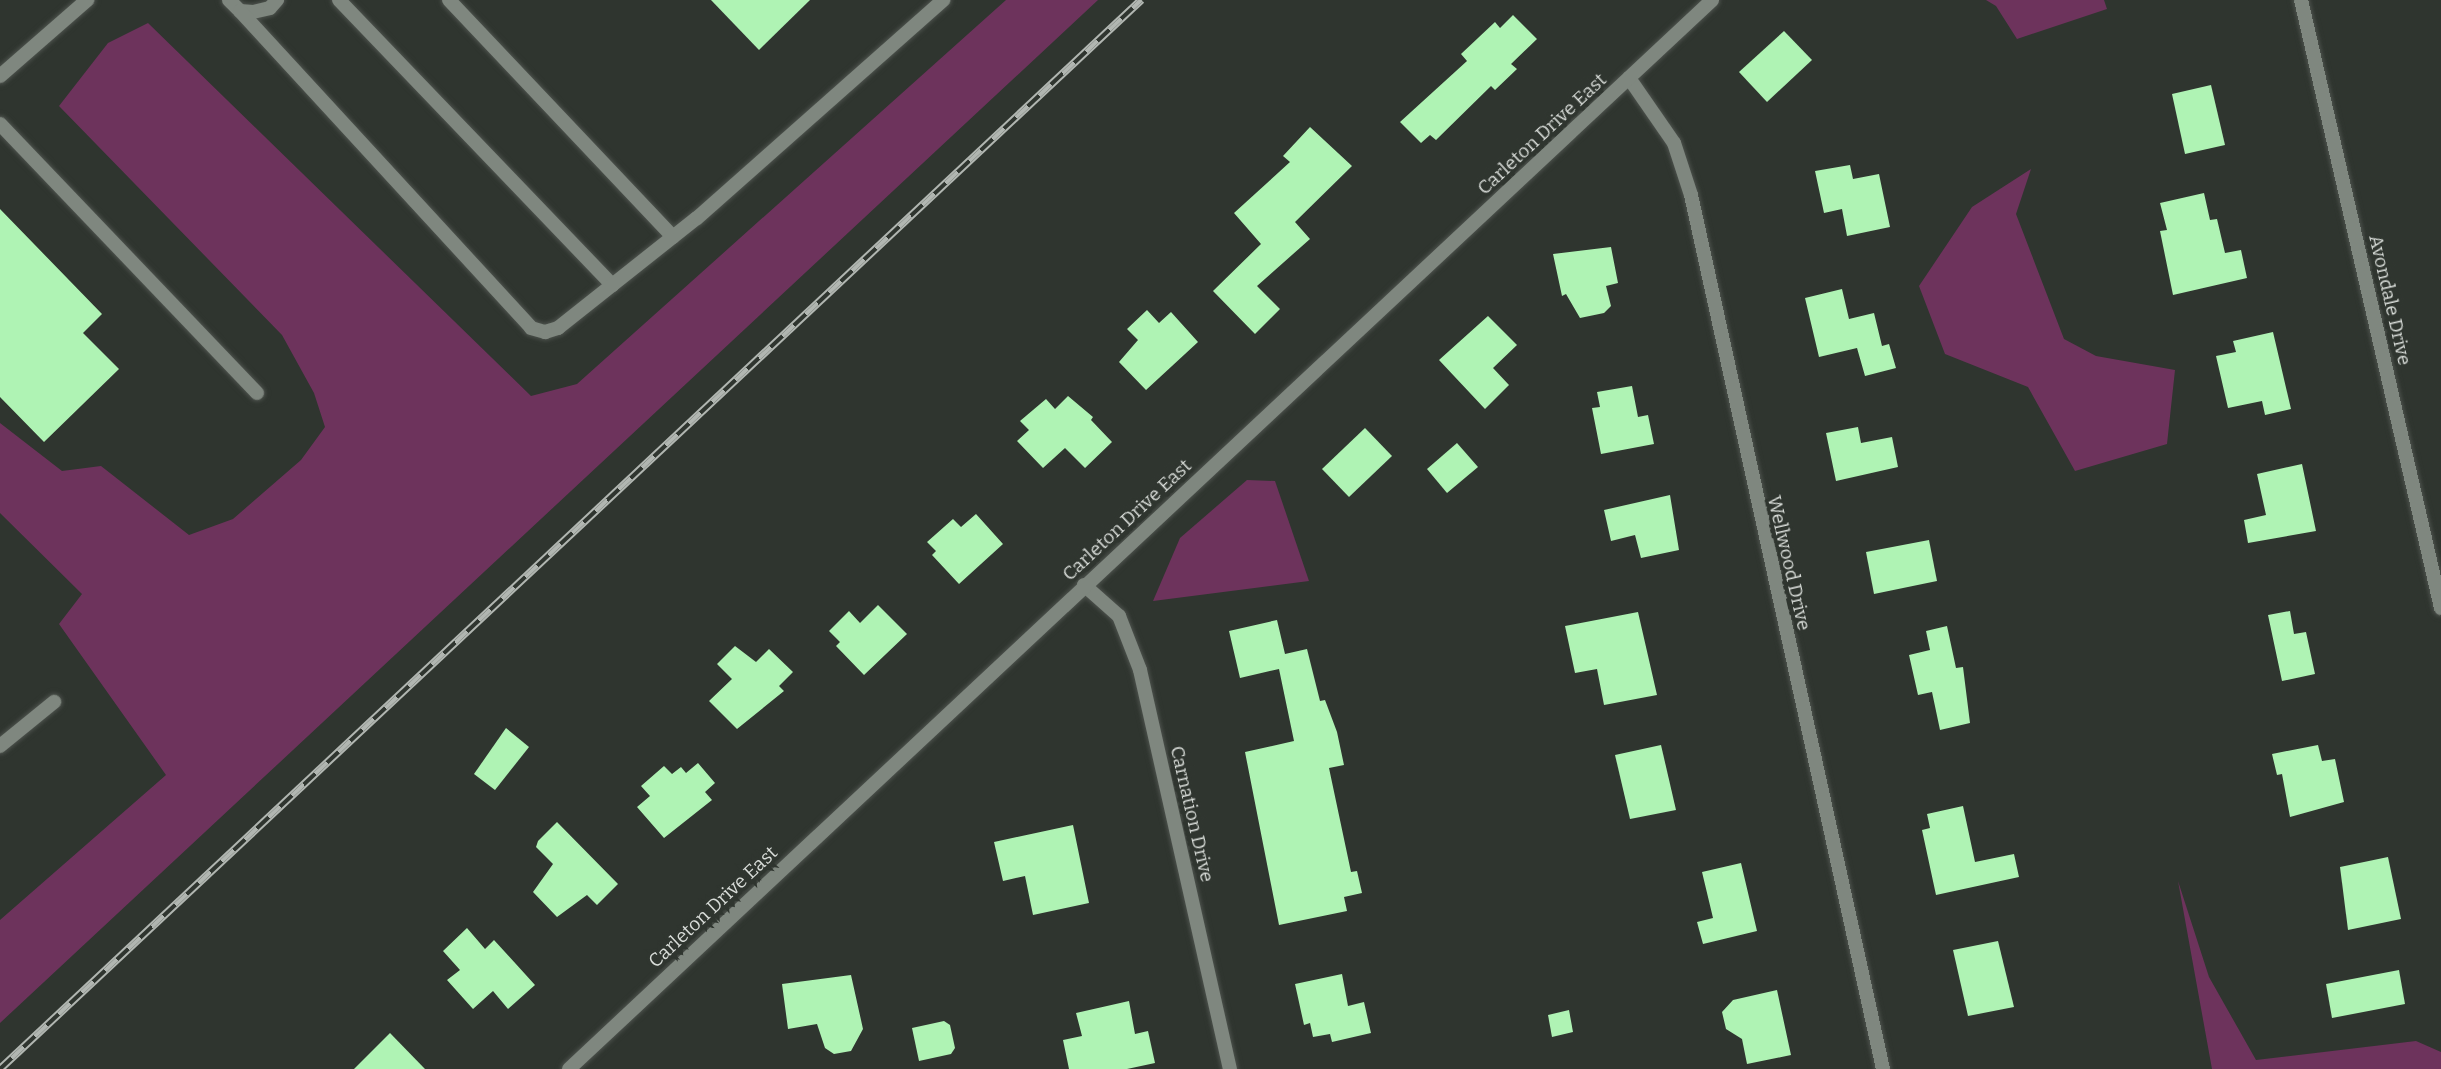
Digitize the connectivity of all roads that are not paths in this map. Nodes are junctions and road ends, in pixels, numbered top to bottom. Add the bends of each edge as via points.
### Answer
1 (87, 0) edge
2 (229, 0) edge
3 (277, 0) edge
4 (338, 0) edge
5 (449, 0) edge
6 (943, 0) edge
7 (1712, 0) edge
8 (2301, 0) edge
9 (240, 11) junction
10 (0, 76) edge
11 (1629, 78) junction
12 (0, 124) edge
13 (673, 237) junction
14 (612, 285) junction
15 (257, 393) dead end
16 (1084, 585) junction
17 (2441, 608) edge
18 (54, 702) dead end
19 (0, 746) edge
20 (569, 1069) edge
21 (1230, 1069) edge
22 (1883, 1069) edge

1 - 10 street
2 - 9 street
3 - 9 street via 270,8
4 - 14 street
5 - 13 street
6 - 13 street
7 - 11 street, Carleton Drive East
8 - 17 street, Avondale Drive
9 - 14 street via 531,328 558,328
11 - 16 street, Carleton Drive East
11 - 22 street, Wellwood Drive via 1674,143 1691,195
12 - 15 street
13 - 14 street
16 - 20 street, Carleton Drive East
16 - 21 street, Carnation Drive via 1119,616 1140,670
18 - 19 street

